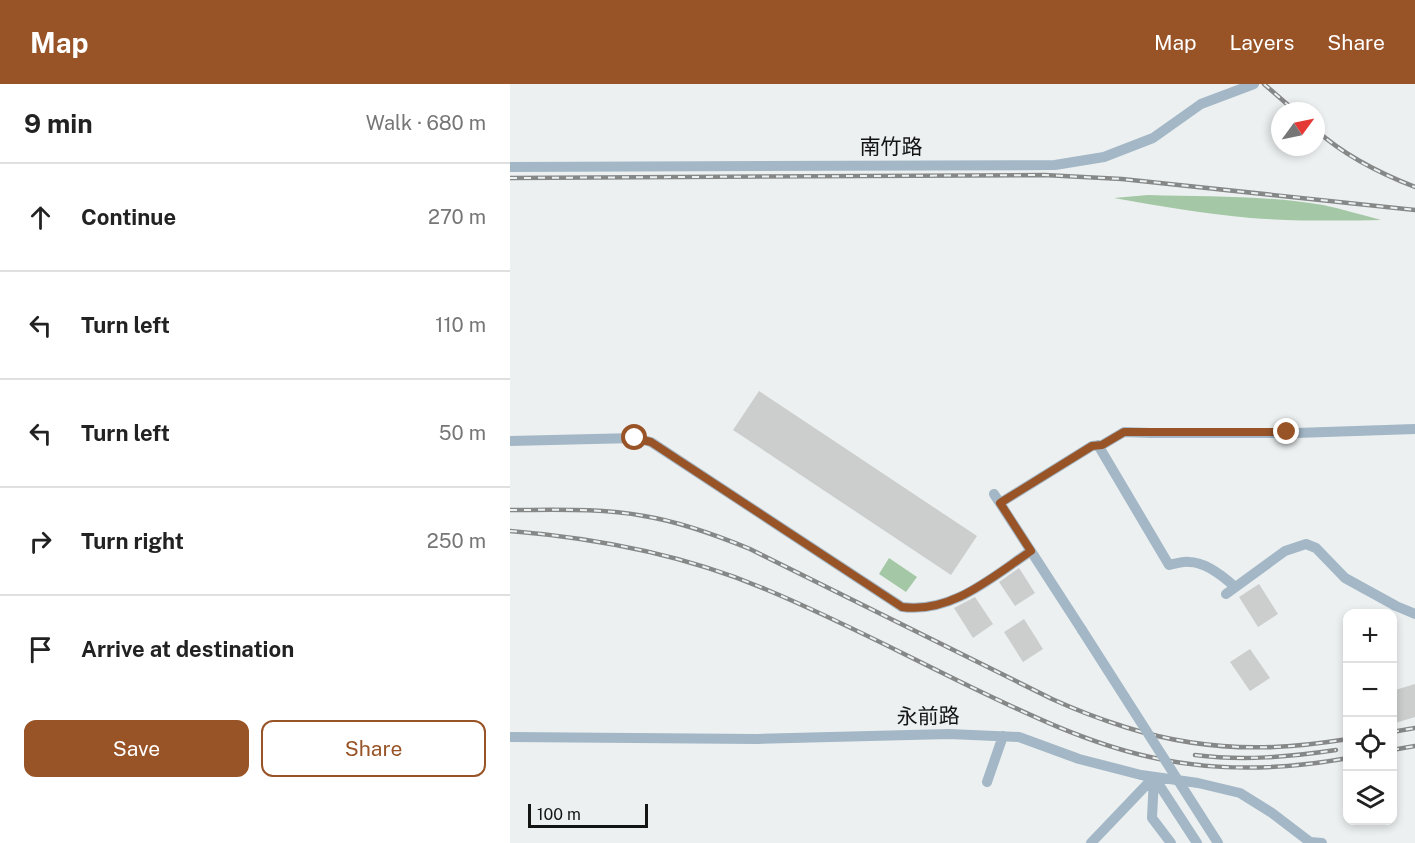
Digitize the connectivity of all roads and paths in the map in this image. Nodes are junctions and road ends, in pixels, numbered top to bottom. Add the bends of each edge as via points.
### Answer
1 (1254, 84) edge
2 (510, 167) edge
3 (1415, 429) edge
4 (510, 441) edge
5 (1098, 445) junction
6 (1031, 551) junction
7 (1415, 614) edge
8 (510, 736) edge
9 (1003, 736) junction
10 (1154, 777) junction
11 (987, 782) dead end
12 (1091, 843) edge
13 (1171, 843) edge
14 (1197, 843) edge
15 (1218, 843) edge
16 (1322, 843) edge

1 - 2 street, 南竹路 via 1201,104 1153,138 1104,157 1055,165
3 - 5 street via 1124,432
4 - 6 street via 635,438 651,442 902,607 939,606 968,593
5 - 6 street via 997,499
5 - 7 street via 1169,565 1188,561 1206,566 1229,581 1231,591 1285,551 1306,543 1345,578
6 - 15 street, bridge
8 - 9 street, 永前路
9 - 10 street, 永前路 via 1019,737 1079,759
9 - 11 street
10 - 12 street
10 - 13 street via 1152,818
10 - 14 street
10 - 16 street, 永前路 via 1240,793 1310,842

